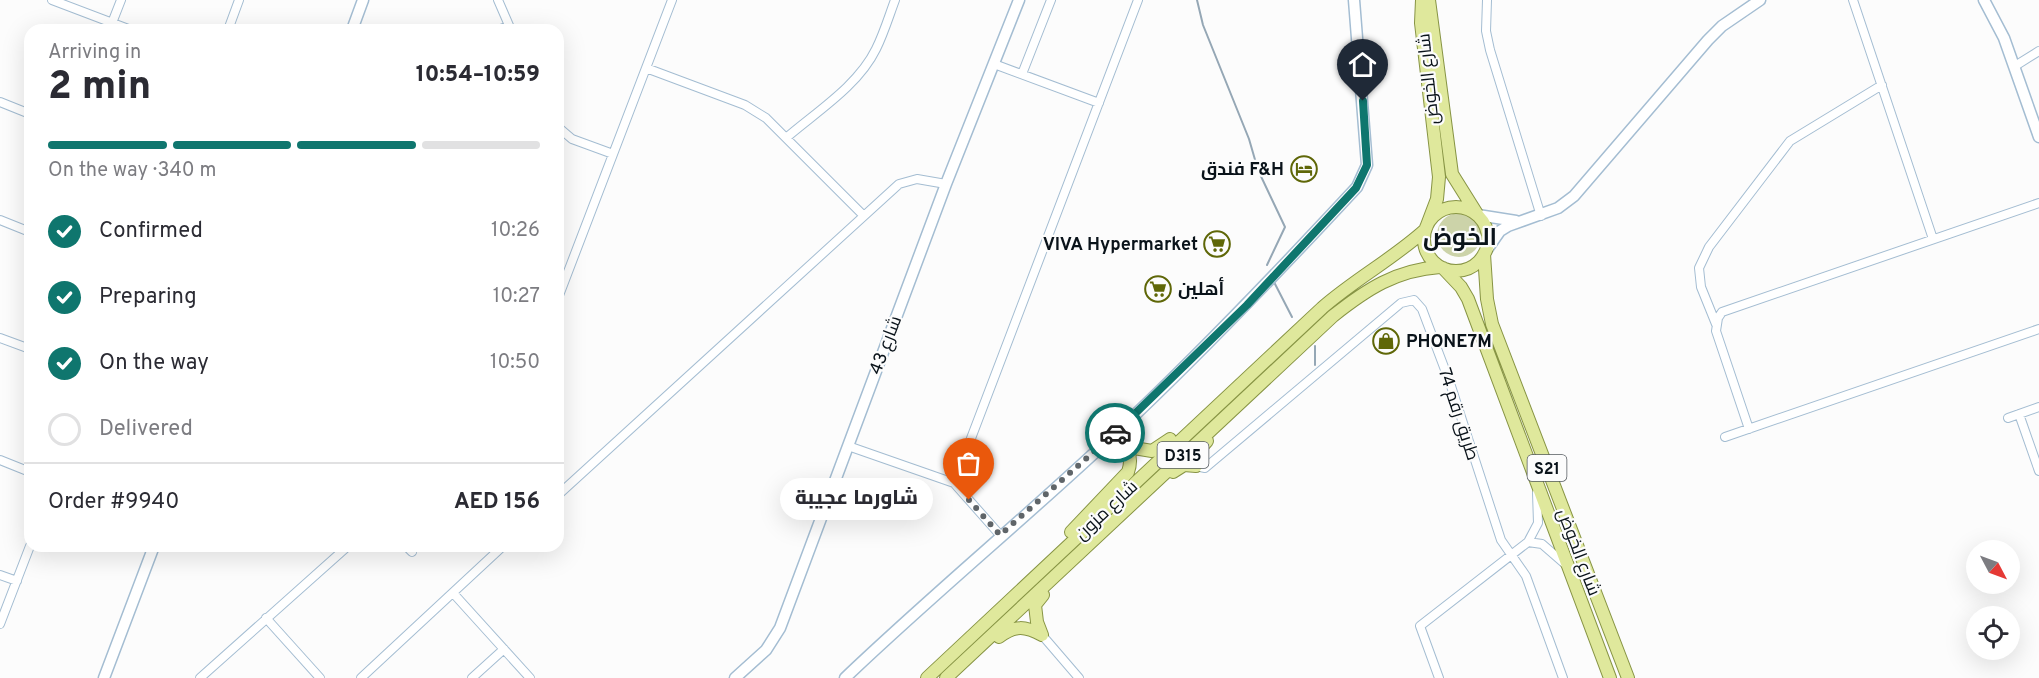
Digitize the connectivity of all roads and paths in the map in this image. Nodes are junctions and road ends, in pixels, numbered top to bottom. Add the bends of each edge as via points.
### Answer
1 (121, 0) edge
2 (239, 0) edge
3 (363, 0) edge
4 (498, 0) edge
5 (672, 0) edge
6 (895, 0) edge
7 (1019, 0) edge
8 (1051, 0) edge
9 (1138, 0) edge
10 (1354, 0) edge
11 (1422, 0) edge
12 (1429, 0) edge
13 (1487, 0) edge
14 (1760, 0) edge
15 (1853, 0) edge
16 (1984, 0) edge
17 (57, 1) edge
18 (112, 23) joint
19 (230, 24) edge
20 (354, 24) edge
21 (508, 24) edge
22 (2039, 51) edge
23 (994, 64) junction
24 (2015, 66) junction
25 (646, 68) junction
26 (1022, 74) junction
27 (1882, 85) junction
28 (0, 102) edge
29 (1099, 103) junction
30 (24, 112) edge
31 (564, 133) edge
32 (2039, 136) edge
33 (786, 138) junction
34 (613, 154) junction
35 (946, 184) junction
36 (2039, 203) edge
37 (1477, 214) junction
38 (863, 215) junction
39 (1540, 216) junction
40 (0, 220) edge
41 (1525, 221) junction
42 (1426, 229) junction
43 (24, 230) edge
44 (1933, 239) junction
45 (1485, 253) junction
46 (1441, 267) junction
47 (564, 282) edge
48 (1716, 324) junction
49 (2039, 329) edge
50 (0, 338) edge
51 (24, 347) edge
52 (1245, 379) junction
53 (2039, 407) edge
54 (1231, 410) junction
55 (2019, 414) junction
56 (2008, 418) dead end
57 (1749, 429) junction
58 (1116, 432) junction
59 (1725, 437) dead end
60 (848, 446) junction
61 (1128, 447) junction
62 (0, 460) edge
63 (1196, 466) junction
64 (24, 470) edge
65 (2039, 471) edge
66 (954, 483) junction
67 (1537, 487) junction
68 (564, 489) edge
69 (1106, 530) junction
70 (1000, 535) junction
71 (1528, 542) junction
72 (28, 552) edge
73 (152, 552) edge
74 (341, 552) edge
75 (497, 552) edge
76 (1510, 556) junction
77 (1050, 562) junction
78 (1567, 566) junction
79 (0, 575) edge
80 (17, 581) junction
81 (453, 593) junction
82 (266, 618) junction
83 (0, 624) edge
84 (1042, 635) junction
85 (504, 649) junction
86 (949, 675) edge
87 (104, 678) edge
88 (200, 678) edge
89 (320, 678) edge
90 (361, 678) edge
91 (472, 678) edge
92 (530, 678) edge
93 (735, 678) edge
94 (845, 678) edge
95 (927, 678) edge
96 (1079, 678) edge
97 (1439, 678) edge
98 (1563, 678) edge
99 (1610, 678) edge
100 (1628, 678) edge

1 - 18 street
2 - 19 street
3 - 20 street
4 - 21 street
5 - 25 street
6 - 33 street via 876,50 865,66
7 - 23 street, شارع 43
8 - 26 street
9 - 29 street
10 - 58 street via 1367,165 1356,188 1247,305
11 - 42 main road, شارع الخوض via 1421,23 1438,177 1437,199
12 - 37 main road, شارع الخوض / S21 via 1452,174
13 - 39 street via 1485,31
14 - 39 street via 1708,40 1574,196
15 - 27 street
16 - 24 street
17 - 18 street
22 - 24 street
23 - 26 street
23 - 35 street, شارع 43
24 - 32 street
25 - 33 street via 745,105 766,118
25 - 34 street
26 - 29 street
27 - 44 street
27 - 48 street via 1790,141 1709,247 1699,268 1701,287
28 - 30 street
29 - 66 street
31 - 34 street
33 - 38 street
34 - 47 street
35 - 38 street via 910,179
35 - 60 street, شارع 43
36 - 44 street
37 - 41 street
37 - 42 main road via 1468,209 1448,208 1431,219
37 - 45 main road, S21 via 1488,232
38 - 68 street
39 - 41 street
40 - 43 street
41 - 45 street via 1500,231
42 - 46 main road, S21 via 1426,251
42 - 52 main road, شارع مزون / D315 via 1343,290
44 - 48 street via 1730,307
45 - 46 main road via 1470,267
45 - 100 main road, شارع الخوض / S21 via 1492,324
46 - 54 main road, شارع مزون / D315 via 1398,274 1362,292
46 - 67 main road, شارع الخوض / S21 via 1468,299
48 - 57 street
49 - 57 street
50 - 51 street
52 - 61 main road via 1223,390 1157,450 1146,452
52 - 77 main road, شارع مزون / D315
53 - 55 street
54 - 63 main road via 1198,452
54 - 69 main road, شارع مزون / D315
55 - 56 street
55 - 65 street
57 - 59 street
58 - 61 main road
58 - 70 street
60 - 66 street
60 - 93 street, شارع 43 via 780,628 766,650
61 - 77 main road via 1131,464 1126,475 1063,539
62 - 64 street
63 - 69 main road via 1177,469
63 - 76 street, طريق رقم 74 via 1205,468 1401,303 1413,300 1422,309 1450,382 1501,540
66 - 70 street
67 - 71 street via 1539,516
67 - 78 main road, شارع الخوض / S21
69 - 84 main road via 1035,605
69 - 86 main road, شارع مزون / D315
70 - 94 street
71 - 76 street
71 - 78 street via 1542,544
72 - 80 street
73 - 87 street
74 - 82 street
75 - 81 street
76 - 97 street via 1420,626
76 - 98 street, طريق رقم 74 via 1526,576
77 - 95 main road, شارع مزون / D315
78 - 99 main road, شارع الخوض / S21
79 - 80 street
80 - 83 street
81 - 85 street
81 - 90 street
82 - 88 street
82 - 89 street
84 - 86 main road via 1027,628 1008,630
84 - 96 street
85 - 91 street
85 - 92 street

